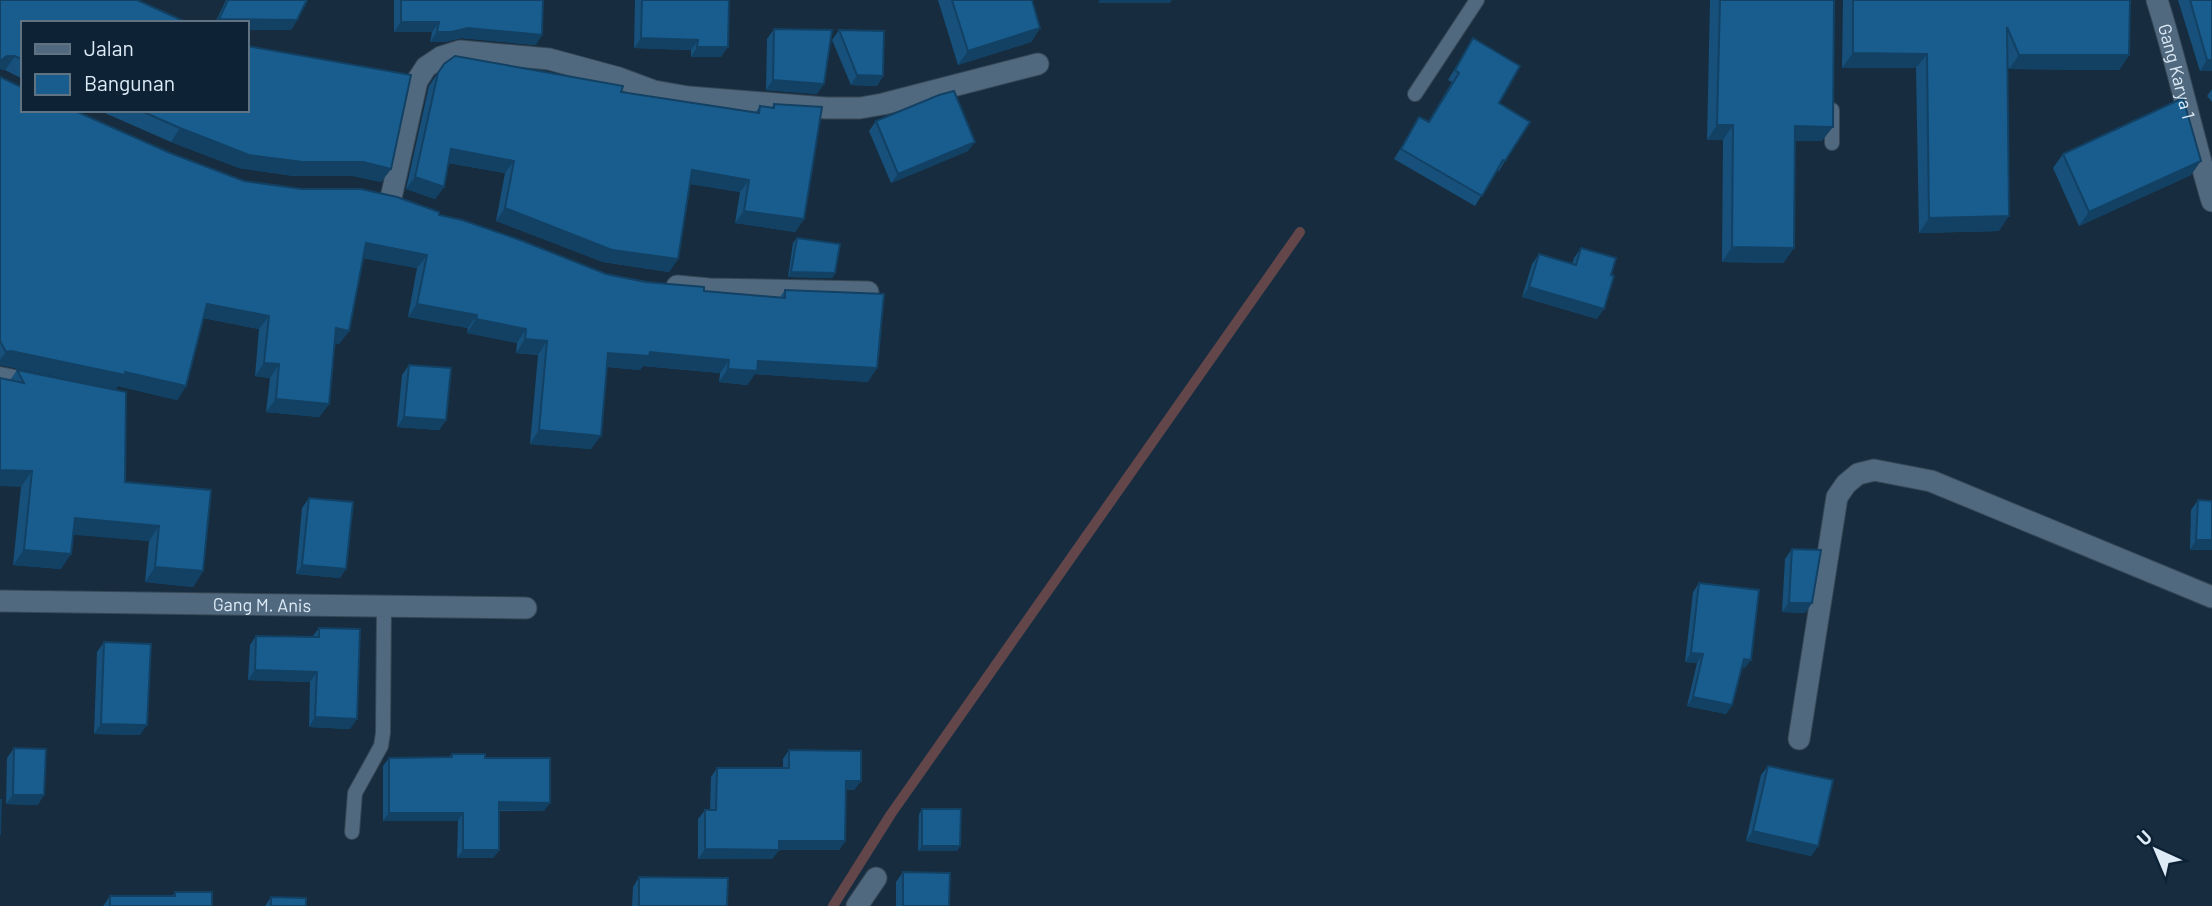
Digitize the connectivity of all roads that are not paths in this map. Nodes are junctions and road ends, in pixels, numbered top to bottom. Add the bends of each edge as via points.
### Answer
1 (1477, 0) edge
2 (2157, 0) edge
3 (1038, 64) dead end
4 (1832, 91) edge
5 (1415, 94) dead end
6 (1832, 143) edge
7 (366, 192) edge
8 (391, 198) junction
9 (2212, 201) edge
10 (414, 205) edge
11 (661, 285) edge
12 (868, 292) edge
13 (0, 374) edge
14 (50, 385) edge
15 (2212, 597) edge
16 (0, 601) edge
17 (384, 607) junction
18 (526, 608) dead end
19 (1799, 739) dead end
20 (352, 832) dead end
21 (876, 878) dead end
22 (858, 906) edge

1 - 5 lane
2 - 9 street, Gang Karya 1
3 - 8 street via 883,104 826,108 688,97 549,59 460,51 426,66 417,81
4 - 6 lane
7 - 8 street
8 - 10 street
11 - 12 street
13 - 14 lane
15 - 19 street via 1931,481 1874,470 1858,474 1837,498
16 - 17 street, Gang M. Anis
17 - 18 street, Gang M. Anis
17 - 20 lane via 383,733 381,746 355,793
21 - 22 street

